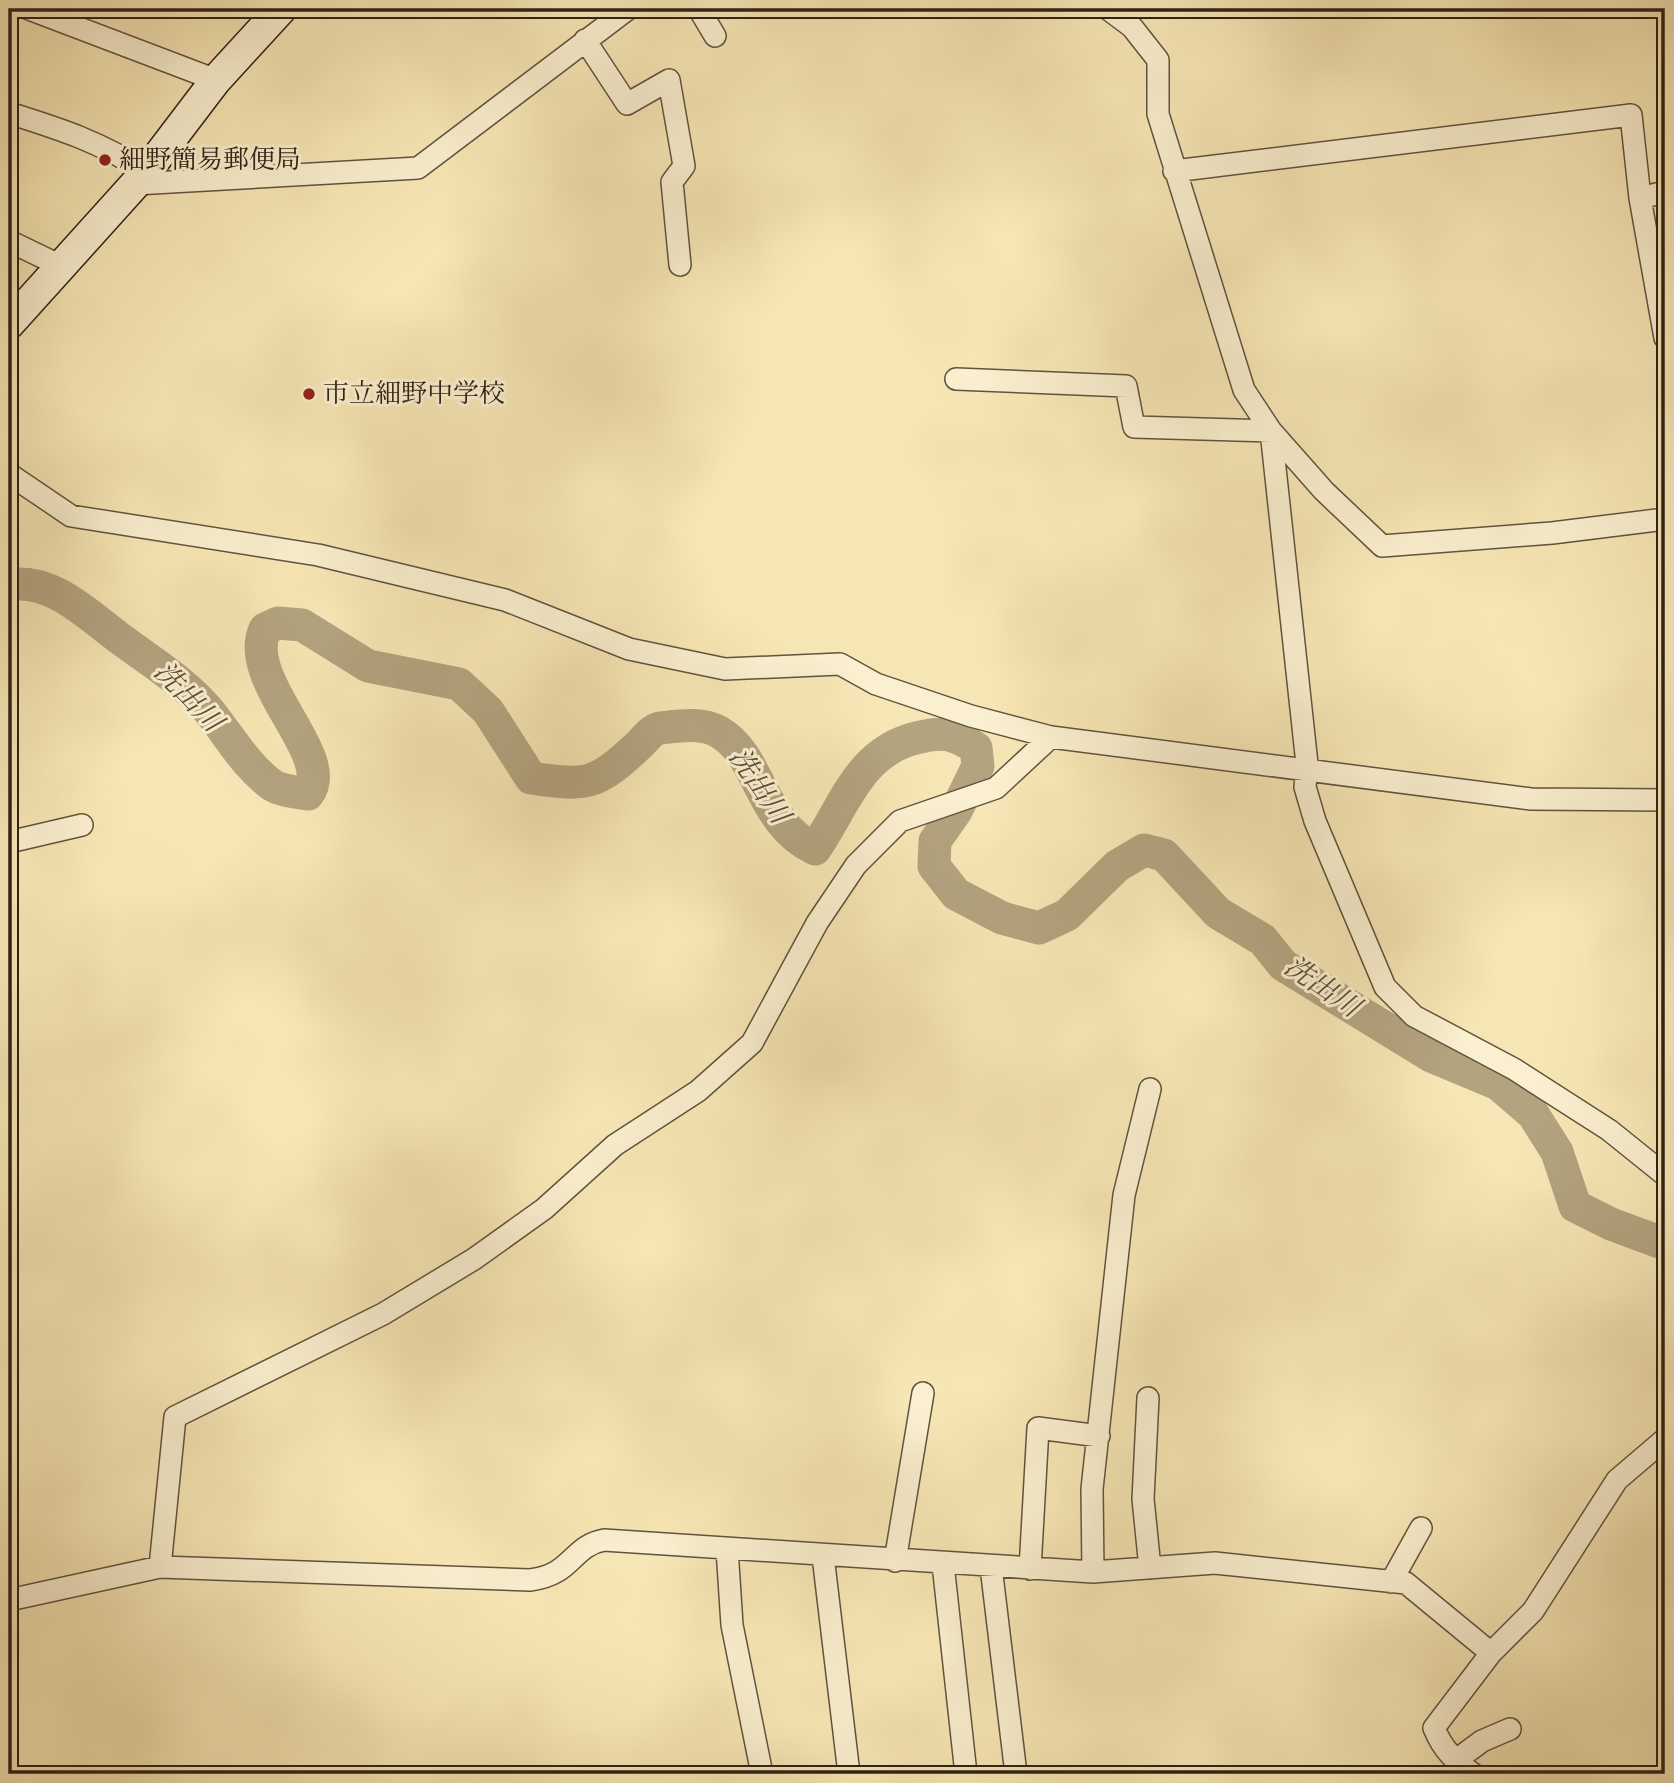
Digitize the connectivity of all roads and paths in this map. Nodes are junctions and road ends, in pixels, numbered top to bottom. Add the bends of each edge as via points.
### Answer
1 (29, 9) edge
2 (281, 9) edge
3 (628, 9) edge
4 (699, 9) edge
5 (1108, 9) edge
6 (715, 36) dead end
7 (585, 40) junction
8 (216, 80) junction
9 (9, 113) edge
10 (1174, 171) junction
11 (141, 178) junction
12 (1665, 192) edge
13 (1640, 198) junction
14 (9, 242) edge
15 (680, 265) dead end
16 (61, 266) junction
17 (9, 324) edge
18 (1665, 338) edge
19 (956, 379) dead end
20 (1270, 431) junction
21 (9, 474) edge
22 (1665, 519) edge
23 (1051, 737) junction
24 (1304, 772) junction
25 (1665, 800) edge
26 (82, 825) dead end
27 (9, 842) edge
28 (1150, 1089) dead end
29 (1665, 1175) edge
30 (923, 1393) dead end
31 (1148, 1398) dead end
32 (1099, 1436) junction
33 (1665, 1439) edge
34 (1421, 1528) dead end
35 (727, 1549) junction
36 (824, 1556) junction
37 (895, 1561) junction
38 (943, 1564) junction
39 (160, 1567) junction
40 (991, 1567) junction
41 (1150, 1568) junction
42 (1030, 1569) junction
43 (1093, 1572) junction
44 (1391, 1582) junction
45 (9, 1600) edge
46 (1491, 1653) junction
47 (1510, 1729) dead end
48 (1455, 1761) junction
49 (762, 1774) edge
50 (849, 1774) edge
51 (965, 1774) edge
52 (1016, 1774) edge
53 (1474, 1774) edge

1 - 8 street
2 - 8 main road
3 - 7 street
4 - 6 street
5 - 10 street via 1132,26 1158,60 1158,114
7 - 11 street via 418,168
7 - 15 street via 627,104 669,80 684,166 672,182
8 - 11 main road
9 - 11 street via 112,149
10 - 13 street via 1631,115
10 - 20 street via 1244,390
11 - 16 main road
12 - 13 street
13 - 18 street
14 - 16 street
16 - 17 main road
19 - 20 street via 1126,386 1134,427
20 - 22 street via 1382,546
20 - 24 street via 1307,764
21 - 23 street via 71,516 317,555 505,600 629,649 725,669 840,664 876,684
23 - 24 street
23 - 39 street via 996,789 900,821 856,865 817,923 751,1043 698,1091 615,1144 544,1209 474,1259 372,1320 175,1417
24 - 25 street via 1531,799
24 - 29 street via 1315,821 1385,987 1414,1016 1514,1069 1609,1130
26 - 27 street
28 - 32 street via 1124,1195
30 - 37 street
31 - 41 street via 1143,1499
32 - 42 street via 1038,1429
32 - 43 street via 1092,1489
33 - 46 street via 1617,1480 1533,1611
34 - 44 street
35 - 36 street
35 - 39 street via 604,1540 590,1543 563,1570 530,1580
35 - 49 street via 732,1625
36 - 37 street
36 - 50 street
37 - 38 street
38 - 40 street
38 - 51 street
39 - 45 street
40 - 42 street
40 - 52 street
41 - 43 street
41 - 44 street via 1215,1563
42 - 43 street
44 - 46 street via 1406,1583
46 - 48 street via 1434,1728
47 - 48 street via 1482,1741
48 - 53 street

